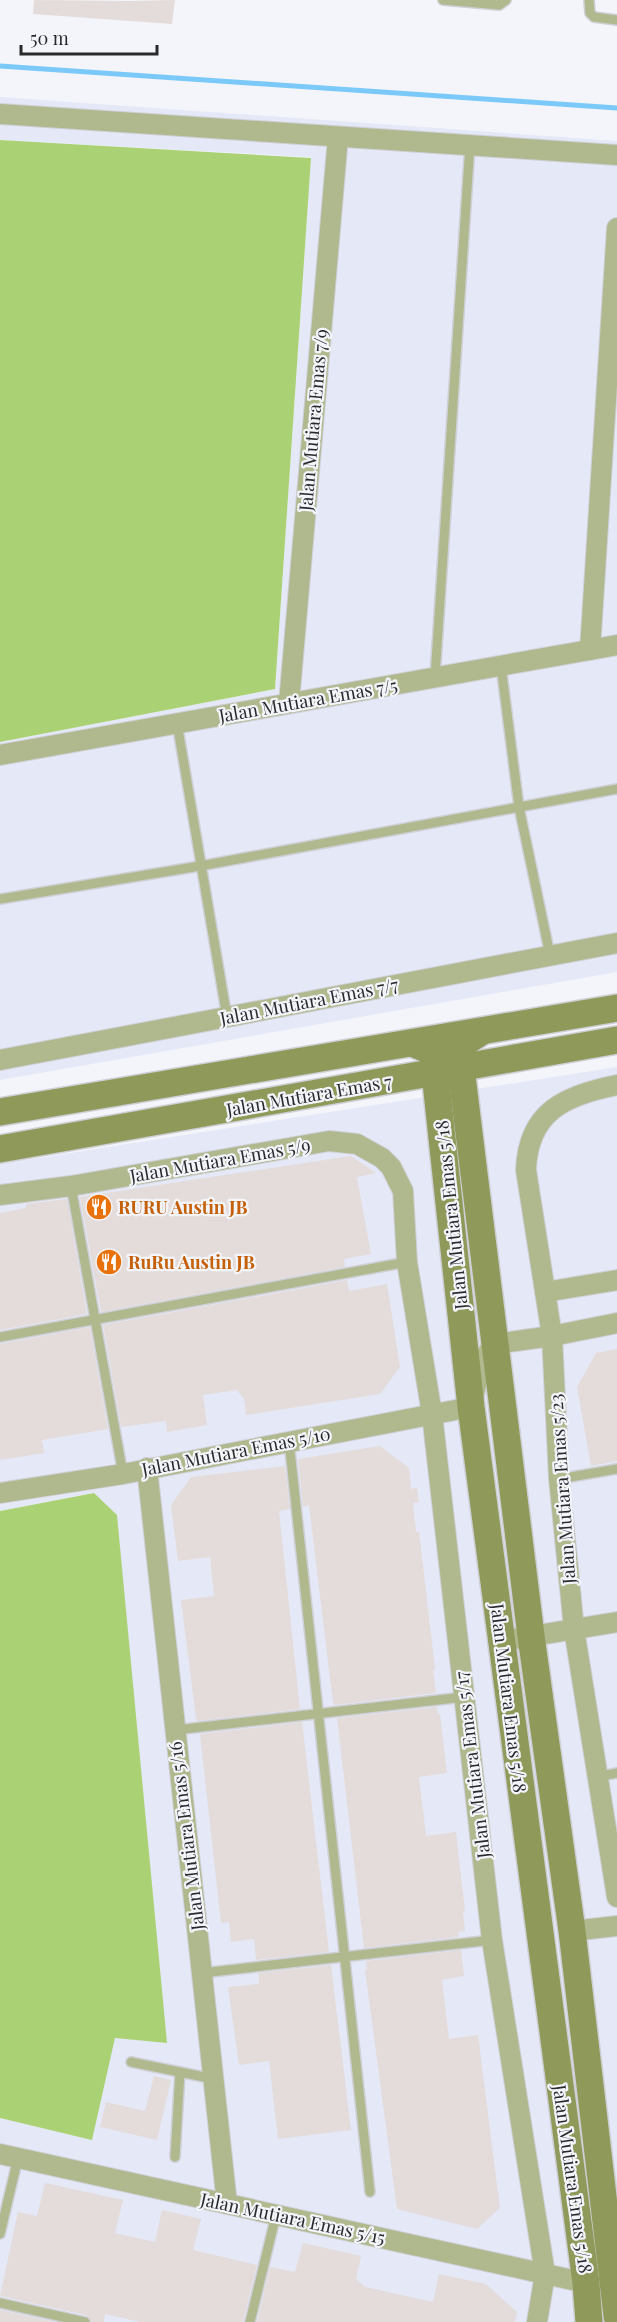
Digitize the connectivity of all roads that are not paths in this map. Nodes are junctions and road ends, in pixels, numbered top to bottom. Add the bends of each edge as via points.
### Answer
1 (443, 0) edge
2 (506, 0) edge
3 (589, 0) edge
4 (617, 20) edge
5 (0, 114) edge
6 (338, 137) junction
7 (470, 144) junction
8 (617, 155) edge
9 (617, 228) edge
10 (617, 645) edge
11 (590, 650) junction
12 (501, 666) junction
13 (435, 677) junction
14 (289, 703) junction
15 (177, 723) junction
16 (0, 755) edge
17 (617, 789) edge
18 (519, 807) junction
19 (200, 866) junction
20 (0, 899) edge
21 (617, 943) edge
22 (550, 955) junction
23 (617, 1008) edge
24 (227, 1017) junction
25 (481, 1032) junction
26 (617, 1040) edge
27 (412, 1043) junction
28 (0, 1060) edge
29 (447, 1066) junction
30 (616, 1090) edge
31 (0, 1112) edge
32 (0, 1149) edge
33 (71, 1186) junction
34 (0, 1195) edge
35 (405, 1206) joint
36 (407, 1262) junction
37 (617, 1280) edge
38 (545, 1292) junction
39 (95, 1318) junction
40 (617, 1323) edge
41 (552, 1336) junction
42 (0, 1337) edge
43 (495, 1344) junction
44 (471, 1407) junction
45 (432, 1414) junction
46 (289, 1441) junction
47 (147, 1468) junction
48 (617, 1469) edge
49 (123, 1474) junction
50 (559, 1479) junction
51 (0, 1493) edge
52 (617, 1622) edge
53 (574, 1629) junction
54 (531, 1636) junction
55 (502, 1641) junction
56 (464, 1697) junction
57 (318, 1713) junction
58 (174, 1730) junction
59 (617, 1773) edge
60 (597, 1777) junction
61 (617, 1897) edge
62 (617, 1926) edge
63 (572, 1931) junction
64 (492, 1940) junction
65 (345, 1957) junction
66 (202, 1973) junction
67 (130, 2062) dead end
68 (180, 2072) junction
69 (214, 2079) junction
70 (9, 2156) edge
71 (175, 2157) dead end
72 (370, 2192) dead end
73 (227, 2204) junction
74 (276, 2215) junction
75 (0, 2234) edge
76 (545, 2274) junction
77 (586, 2283) junction
78 (0, 2303) edge
79 (617, 2316) edge
80 (85, 2322) edge
81 (250, 2322) edge
82 (537, 2322) edge
83 (589, 2322) edge

1 - 2 lane via 499,5
3 - 4 lane via 594,17
5 - 6 street
6 - 7 street
6 - 14 street, Jalan Mutiara Emas 7/9
7 - 8 street
7 - 13 lane
9 - 11 street
10 - 11 street, Jalan Mutiara Emas 7/5
11 - 12 street, Jalan Mutiara Emas 7/5
12 - 13 street, Jalan Mutiara Emas 7/5
12 - 18 lane
13 - 14 street, Jalan Mutiara Emas 7/5
14 - 15 street, Jalan Mutiara Emas 7/5
15 - 16 street, Jalan Mutiara Emas 7/5
15 - 19 lane
17 - 18 lane
18 - 19 lane
18 - 22 lane
19 - 20 lane
19 - 24 lane
21 - 22 street, Jalan Mutiara Emas 7/7
22 - 24 street, Jalan Mutiara Emas 7/7
23 - 25 street, Jalan Mutiara Emas 7
24 - 28 street, Jalan Mutiara Emas 7/7
25 - 27 street, Jalan Mutiara Emas 7
25 - 29 street via 462,1043
26 - 29 street, Jalan Mutiara Emas 7
27 - 29 street
27 - 31 street, Jalan Mutiara Emas 7
29 - 32 street, Jalan Mutiara Emas 7
29 - 43 street, Jalan Mutiara Emas 5/18
29 - 44 street, Jalan Mutiara Emas 5/18
30 - 38 street, Jalan Mutiara Emas 5/23 via 570,1097 548,1113 534,1133 526,1170
33 - 34 street, Jalan Mutiara Emas 5/9
33 - 35 street, Jalan Mutiara Emas 5/9 via 345,1141 368,1148 391,1167 403,1191
33 - 39 lane
35 - 36 street, Jalan Mutiara Emas 5/17
36 - 39 lane
36 - 45 street, Jalan Mutiara Emas 5/17
37 - 38 street
38 - 41 street, Jalan Mutiara Emas 5/23
39 - 42 lane
39 - 49 lane
40 - 41 street
41 - 43 street
41 - 50 street, Jalan Mutiara Emas 5/23
43 - 44 street via 482,1360
43 - 54 street, Jalan Mutiara Emas 5/18
44 - 45 street, Jalan Mutiara Emas 5/10
44 - 55 street, Jalan Mutiara Emas 5/18
45 - 46 street, Jalan Mutiara Emas 5/10
45 - 56 street, Jalan Mutiara Emas 5/17
46 - 47 street, Jalan Mutiara Emas 5/10
46 - 57 lane
47 - 49 street, Jalan Mutiara Emas 5/10
47 - 58 street, Jalan Mutiara Emas 5/16
48 - 50 lane
49 - 51 street, Jalan Mutiara Emas 5/10
50 - 53 street, Jalan Mutiara Emas 5/23
52 - 53 street
53 - 54 street
53 - 60 street, Jalan Mutiara Emas 5/23
54 - 55 street
54 - 63 street, Jalan Mutiara Emas 5/18
55 - 77 street, Jalan Mutiara Emas 5/18
56 - 57 lane
56 - 64 street, Jalan Mutiara Emas 5/17
57 - 58 lane
57 - 65 lane
58 - 66 street, Jalan Mutiara Emas 5/16
59 - 60 lane
60 - 61 street, Jalan Mutiara Emas 5/23
62 - 63 street
63 - 79 street, Jalan Mutiara Emas 5/18
64 - 65 lane
64 - 76 street, Jalan Mutiara Emas 5/17
65 - 66 lane
65 - 72 lane
66 - 69 street, Jalan Mutiara Emas 5/16
67 - 68 lane
68 - 69 lane
68 - 71 lane
69 - 73 street, Jalan Mutiara Emas 5/16
70 - 73 street, Jalan Mutiara Emas 5/15
70 - 75 lane
73 - 74 street, Jalan Mutiara Emas 5/15
74 - 76 street, Jalan Mutiara Emas 5/15
74 - 81 lane
76 - 77 street, Jalan Mutiara Emas 5/15
76 - 82 street, Jalan Mutiara Emas 5/17
77 - 83 street, Jalan Mutiara Emas 5/18
78 - 80 lane

